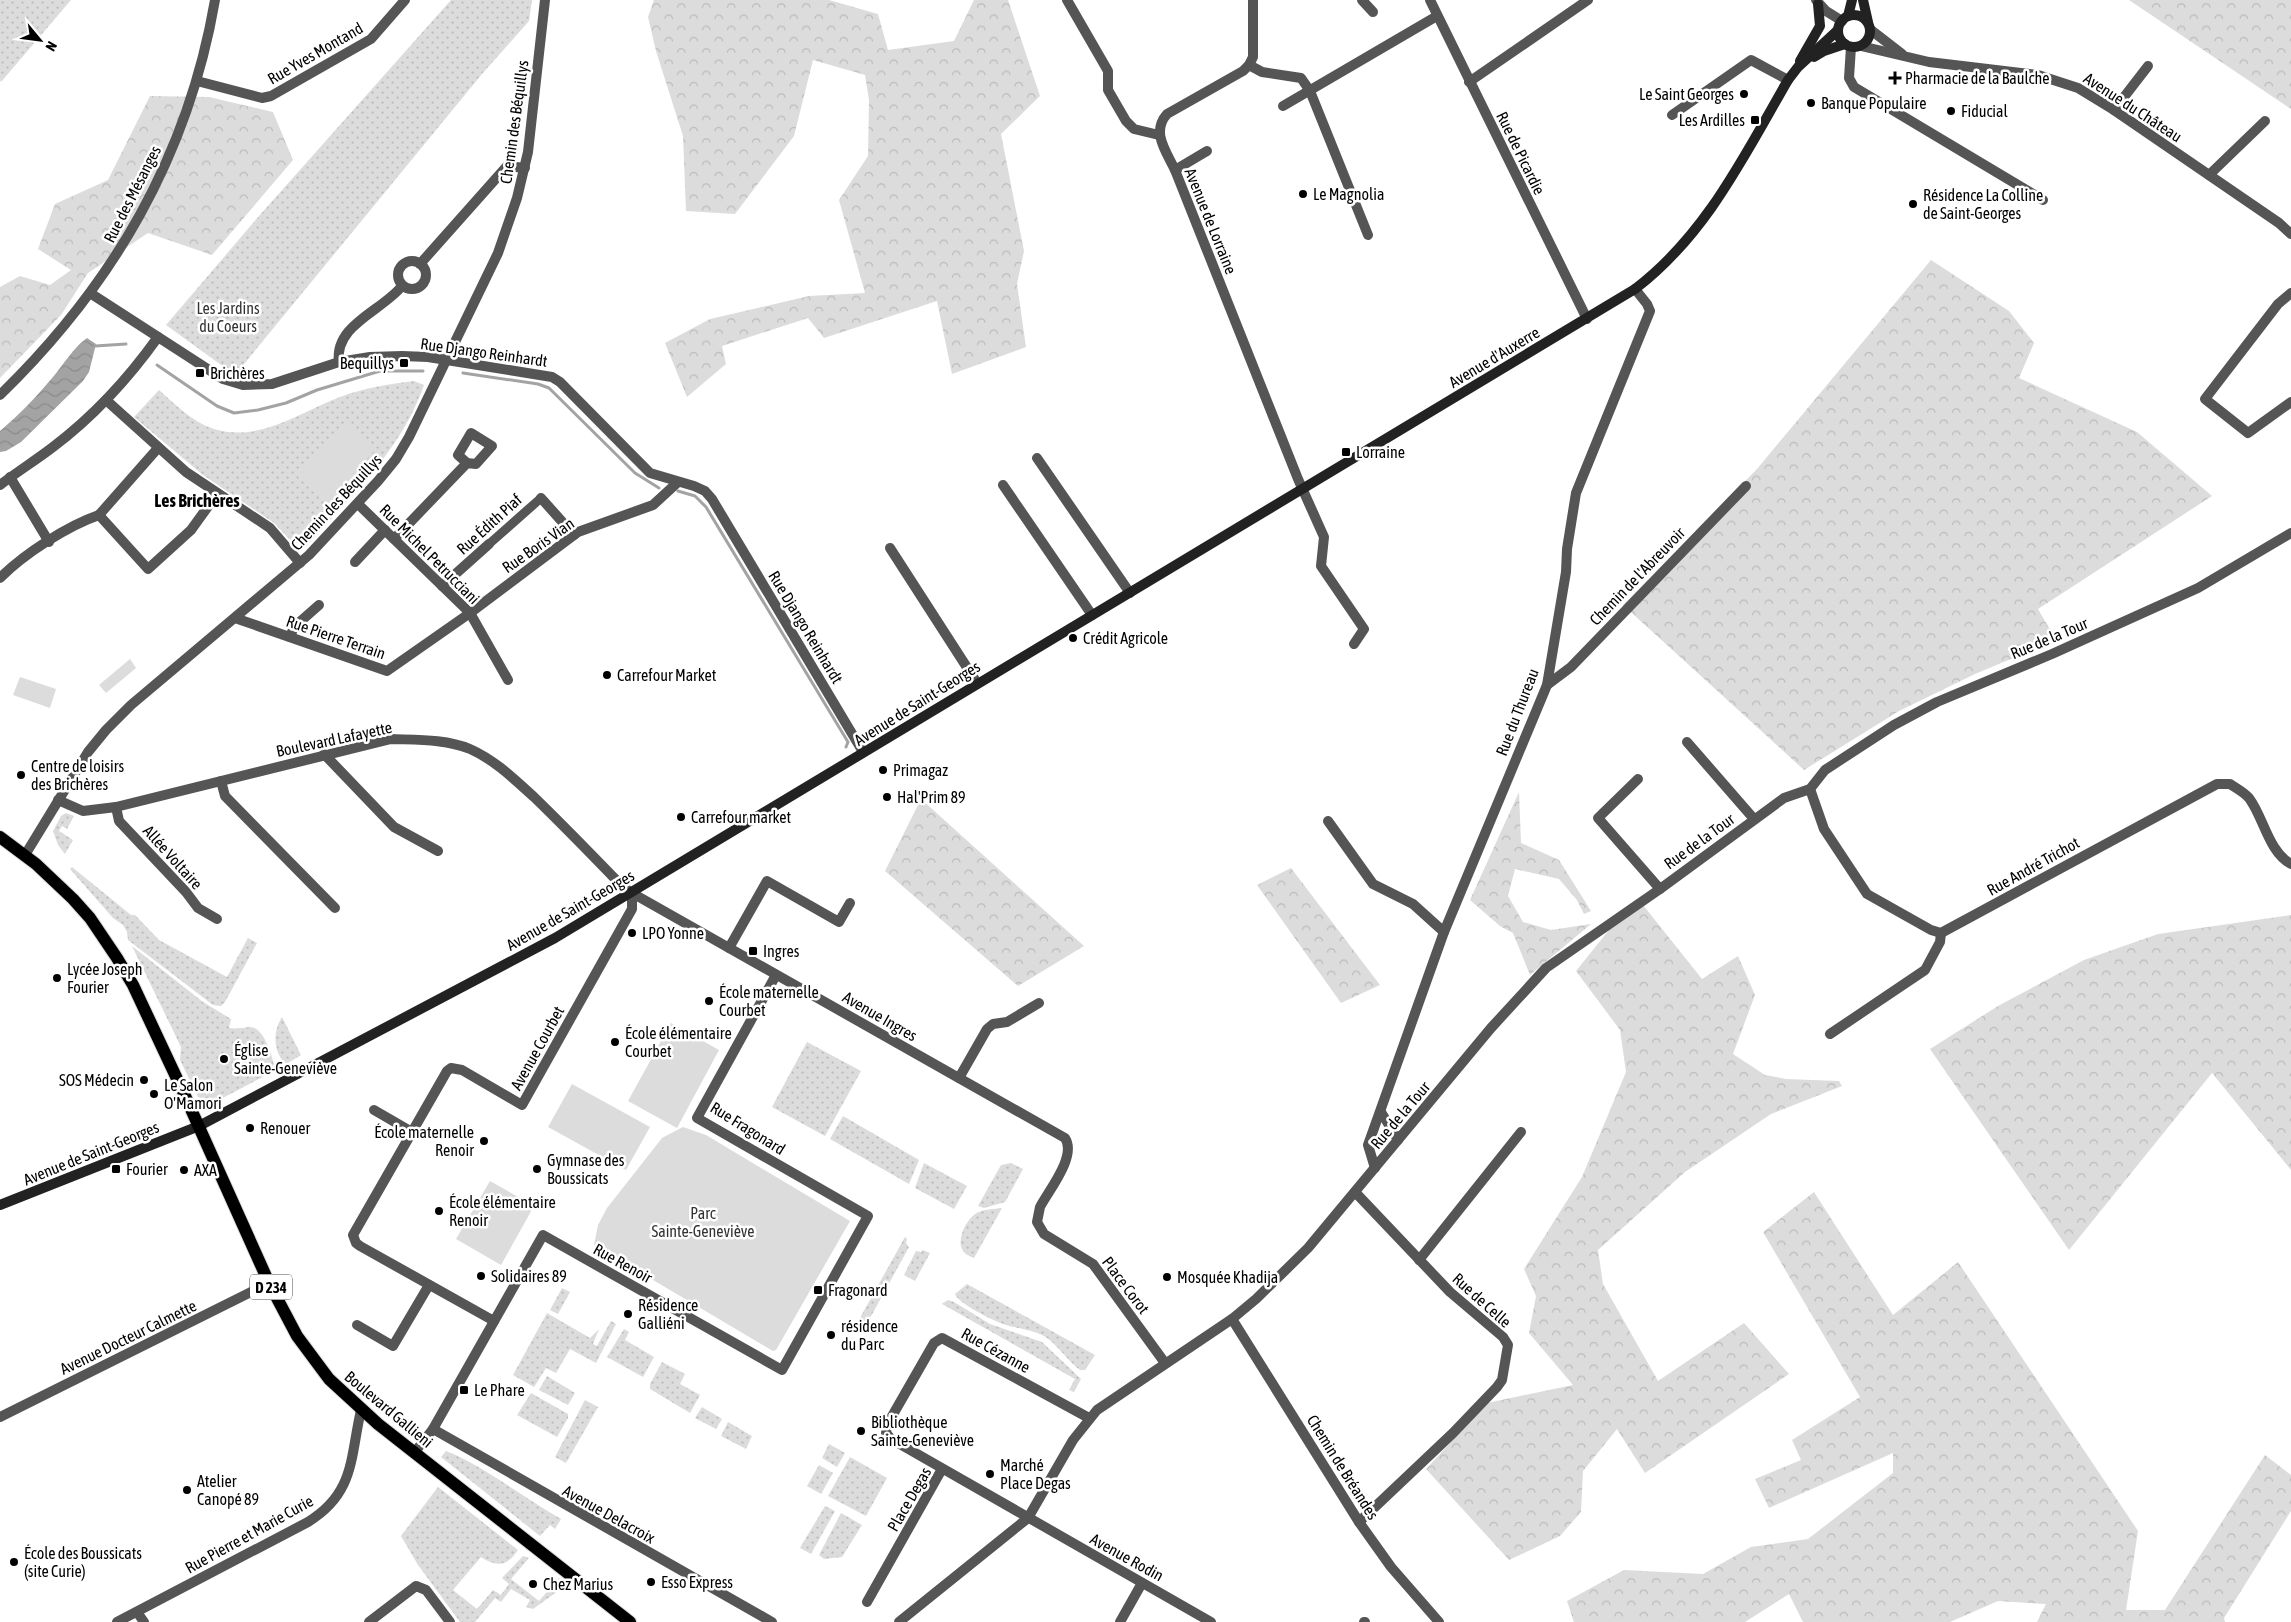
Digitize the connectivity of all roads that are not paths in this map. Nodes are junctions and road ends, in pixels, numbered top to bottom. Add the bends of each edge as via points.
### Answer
1 (215, 0) edge
2 (405, 0) edge
3 (545, 0) edge
4 (1067, 0) edge
5 (1253, 0) edge
6 (1362, 0) edge
7 (1430, 0) edge
8 (1588, 0) edge
9 (1852, 0) edge
10 (1863, 0) edge
11 (1817, 2) edge
12 (1373, 12) dead end
13 (1437, 16) junction
14 (1842, 22) junction
15 (1869, 26) junction
16 (1852, 46) junction
17 (1906, 57) junction
18 (1249, 65) junction
19 (2148, 66) dead end
20 (1798, 67) junction
21 (1788, 80) junction
22 (197, 81) junction
23 (1469, 82) junction
24 (1310, 91) junction
25 (1283, 106) dead end
26 (2114, 110) junction
27 (1672, 115) dead end
28 (2265, 121) dead end
29 (1158, 135) junction
30 (1207, 151) dead end
31 (525, 168) junction
32 (1175, 170) junction
33 (2209, 175) junction
34 (2043, 200) dead end
35 (2291, 234) edge
36 (1368, 235) dead end
37 (420, 264) junction
38 (402, 286) junction
39 (1635, 289) junction
40 (90, 293) junction
41 (2291, 293) edge
42 (1587, 319) junction
43 (158, 337) junction
44 (445, 360) junction
45 (338, 362) junction
46 (0, 395) edge
47 (106, 400) junction
48 (2291, 402) edge
49 (158, 448) junction
50 (1037, 458) dead end
51 (467, 463) dead end
52 (10, 477) junction
53 (678, 482) junction
54 (1003, 484) dead end
55 (0, 485) edge
56 (1746, 486) dead end
57 (1302, 490) junction
58 (217, 494) junction
59 (541, 498) joint
60 (358, 504) junction
61 (99, 515) junction
62 (384, 530) junction
63 (2291, 533) edge
64 (574, 535) junction
65 (394, 539) junction
66 (49, 542) junction
67 (489, 544) joint
68 (890, 548) dead end
69 (355, 562) dead end
70 (300, 563) junction
71 (0, 578) edge
72 (442, 586) junction
73 (1130, 593) junction
74 (319, 606) dead end
75 (470, 613) junction
76 (1092, 615) junction
77 (235, 618) junction
78 (290, 637) junction
79 (1354, 644) dead end
80 (508, 680) dead end
81 (977, 683) junction
82 (1547, 685) junction
83 (1687, 742) dead end
84 (864, 752) junction
85 (324, 754) junction
86 (1638, 779) dead end
87 (221, 781) junction
88 (1810, 789) junction
89 (58, 800) junction
90 (116, 807) junction
91 (1754, 820) junction
92 (1328, 821) dead end
93 (0, 837) edge
94 (438, 851) dead end
95 (25, 855) junction
96 (2291, 864) edge
97 (1660, 889) junction
98 (632, 893) junction
99 (850, 903) dead end
100 (335, 908) dead end
101 (217, 919) dead end
102 (1444, 932) junction
103 (1942, 933) junction
104 (729, 948) junction
105 (776, 975) junction
106 (1039, 1003) dead end
107 (1830, 1034) dead end
108 (959, 1078) junction
109 (374, 1110) dead end
110 (1381, 1112) junction
111 (199, 1126) junction
112 (412, 1132) junction
113 (1521, 1132) dead end
114 (1060, 1134) joint
115 (1398, 1140) junction
116 (1375, 1168) junction
117 (1355, 1192) junction
118 (0, 1205) edge
119 (868, 1216) joint
120 (1419, 1260) junction
121 (269, 1284) junction
122 (429, 1285) junction
123 (1232, 1319) junction
124 (494, 1321) junction
125 (357, 1325) dead end
126 (1165, 1364) junction
127 (361, 1410) junction
128 (0, 1417) edge
129 (1089, 1418) junction
130 (432, 1429) junction
131 (414, 1453) junction
132 (942, 1469) junction
133 (1028, 1518) junction
134 (1359, 1522) junction
135 (1142, 1583) junction
136 (867, 1602) dead end
137 (137, 1612) junction
138 (117, 1622) edge
139 (144, 1622) edge
140 (369, 1622) edge
141 (450, 1622) edge
142 (630, 1622) edge
143 (772, 1622) edge
144 (899, 1622) edge
145 (1120, 1622) edge
146 (1211, 1622) edge
147 (1439, 1622) edge

1 - 22 street, Rue des Mésanges
2 - 22 street, Rue Yves Montand via 371,40 271,96 262,98
3 - 31 street, Chemin des Béquillys
4 - 29 street via 1108,71 1108,90 1126,121 1134,129
5 - 18 street via 1253,57
6 - 12 street
7 - 13 street, Rue de Picardie
8 - 23 street
9 - 14 main road
10 - 15 main road
11 - 14 street
11 - 20 main road via 1820,26
13 - 23 street, Rue de Picardie
13 - 24 street
14 - 15 main road via 1859,15
14 - 16 main road via 1841,40
14 - 20 main road, Avenue d'Auxerre
15 - 16 main road via 1869,39
15 - 17 street, Avenue du Château
16 - 17 street, Avenue du Château
16 - 20 main road, Avenue d'Auxerre via 1824,51
16 - 34 street via 1849,78 1854,88
17 - 26 street, Avenue du Château via 2038,75 2078,88
18 - 24 street via 1262,72 1302,78
18 - 29 street via 1167,114
19 - 26 street
20 - 21 main road, Avenue d'Auxerre
21 - 27 street via 1751,60
21 - 39 main road, Avenue d'Auxerre via 1705,219 1670,260
22 - 40 street, Rue des Mésanges via 149,199 132,232
23 - 42 street, Rue de Picardie
24 - 25 street
24 - 36 street
26 - 33 street, Avenue du Château
28 - 33 street
29 - 32 street, Avenue de Lorraine
30 - 32 street
31 - 37 street via 507,166
31 - 44 street, Chemin des Béquillys via 518,198 498,252
32 - 57 street, Avenue de Lorraine
33 - 35 street, Avenue du Château
37 - 38 street via 411,261 399,268 398,278
37 - 38 street via 425,272 423,284 411,290
38 - 45 street via 394,297 353,326 340,343
39 - 42 main road, Avenue d'Auxerre
39 - 82 street, Rue du Thureau via 1650,312 1576,493
40 - 43 street, Rue Django Reinhardt
40 - 46 street, Rue des Mésanges via 31,364
41 - 48 street via 2278,304 2205,399 2248,433
42 - 57 main road, Avenue d'Auxerre
43 - 45 street, Rue Django Reinhardt via 223,379 243,385 272,384
43 - 47 street
44 - 45 street, Rue Django Reinhardt via 402,356
44 - 53 street, Rue Django Reinhardt via 552,377 650,473
44 - 60 street, Chemin des Béquillys via 424,409 400,452
47 - 49 street
47 - 52 street via 52,448
49 - 58 street
49 - 61 street
50 - 73 street
51 - 65 street
52 - 55 street
52 - 66 street
53 - 64 street, Rue Boris Vian via 654,504
53 - 84 street, Rue Django Reinhardt via 705,491 712,499
54 - 76 street
56 - 82 street, Chemin de l'Abreuvoir via 1570,667
57 - 73 main road, Avenue d'Auxerre
57 - 79 street, Avenue de Lorraine via 1324,537 1321,566 1364,629
58 - 61 street via 190,530 148,569
58 - 70 street via 270,528
59 - 64 street, Rue Édith Piaf
59 - 67 street, Rue Édith Piaf
60 - 62 street, Rue Michel Petrucciani
60 - 70 street, Chemin des Béquillys
61 - 66 street via 78,522
62 - 65 street, Rue Michel Petrucciani
62 - 69 street
63 - 88 street, Rue de la Tour via 2198,588 1937,702 1842,758 1825,770
64 - 75 street, Rue Boris Vian
65 - 72 street, Rue Michel Petrucciani
66 - 71 street via 18,560
67 - 72 street, Rue Édith Piaf
68 - 81 street
70 - 77 street, Chemin des Béquillys
72 - 75 street, Rue Michel Petrucciani
73 - 76 main road, Avenue de Saint-Georges
74 - 78 street via 294,627
75 - 78 street, Rue Pierre Terrain via 388,671
75 - 80 street, Rue Michel Petrucciani
76 - 81 main road, Avenue de Saint-Georges
77 - 78 street, Rue Pierre Terrain
77 - 89 street, Chemin des Béquillys via 106,730
81 - 84 main road, Avenue de Saint-Georges
82 - 102 street, Rue du Thureau
83 - 91 street
84 - 98 main road, Avenue de Saint-Georges
85 - 87 street, Boulevard Lafayette
85 - 94 street via 394,827
85 - 98 street, Boulevard Lafayette via 391,739 438,741 469,749 495,763 516,781
86 - 97 street via 1598,818
87 - 90 street, Boulevard Lafayette
87 - 100 street via 225,796
88 - 91 street, Rue de la Tour via 1784,798
88 - 103 street via 1824,829 1866,894
89 - 90 street, Boulevard Lafayette via 83,811
89 - 95 street
90 - 101 street, Allée Voltaire via 119,821 198,908
91 - 97 street, Rue de la Tour
92 - 102 street via 1373,884 1413,904
93 - 95 main road, D 234
95 - 111 main road, D 234 via 73,899 113,951 133,985
96 - 103 street, Rue André Trichot via 2276,849 2248,798 2230,784 2217,784
97 - 115 street, Rue de la Tour via 1546,968
98 - 104 street, Avenue Ingres
98 - 111 main road, Avenue de Saint-Georges via 504,966
98 - 112 street, Avenue Courbet via 632,909 522,1105 462,1070 451,1068 443,1075
99 - 104 street via 839,922 767,880
102 - 110 street, Rue du Thureau
103 - 107 street via 1925,970
104 - 105 street, Avenue Ingres
105 - 108 street, Avenue Ingres
105 - 119 street, Rue Fragonard via 698,1118
106 - 108 street via 1007,1022 993,1024 987,1029
108 - 114 street, Avenue Ingres
109 - 112 street
110 - 115 street
110 - 116 street, Rue du Thureau via 1368,1145
111 - 118 main road, Avenue de Saint-Georges
111 - 121 main road, Boulevard Gallieni / D 234
112 - 122 street, Avenue Courbet via 355,1231 354,1240
113 - 120 street
114 - 126 street, Place Corot via 1068,1143 1069,1154 1037,1214 1039,1229 1093,1264
115 - 116 street, Rue de la Tour
116 - 117 street, Rue de la Tour
117 - 120 street, Rue de Celle
117 - 123 street, Rue de la Tour via 1308,1248
119 - 124 street, Rue Renoir via 782,1370 543,1235
120 - 134 street, Rue de Celle via 1450,1292 1503,1337 1508,1345 1504,1374 1497,1387 1453,1433
121 - 127 main road, Boulevard Gallieni / D 234 via 309,1353 329,1379
121 - 128 street, Avenue Docteur Calmette
122 - 124 street, Avenue Courbet
122 - 125 street via 394,1346
123 - 126 street, Rue de la Tour
123 - 134 street, Chemin de Bréandes
124 - 130 street, Rue Renoir
126 - 129 street, Rue de la Tour
127 - 131 main road, Boulevard Gallieni / D 234
127 - 137 street, Rue Pierre et Marie Curie via 347,1480 324,1511
129 - 132 street, Rue Cézanne via 946,1339 939,1339 887,1425 886,1433
129 - 133 street, Rue de la Tour
130 - 131 street, Rue Renoir
130 - 143 street, Avenue Delacroix
131 - 142 main road, Boulevard Gallieni / D 234
132 - 133 street, Place Degas
132 - 136 street, Place Degas
133 - 135 street, Avenue Rodin
133 - 144 street
134 - 147 street, Chemin de Bréandes via 1391,1567
135 - 145 street
135 - 146 street, Avenue Rodin
137 - 138 street, Rue Pierre et Marie Curie
137 - 139 street
140 - 141 street via 416,1586 426,1590

